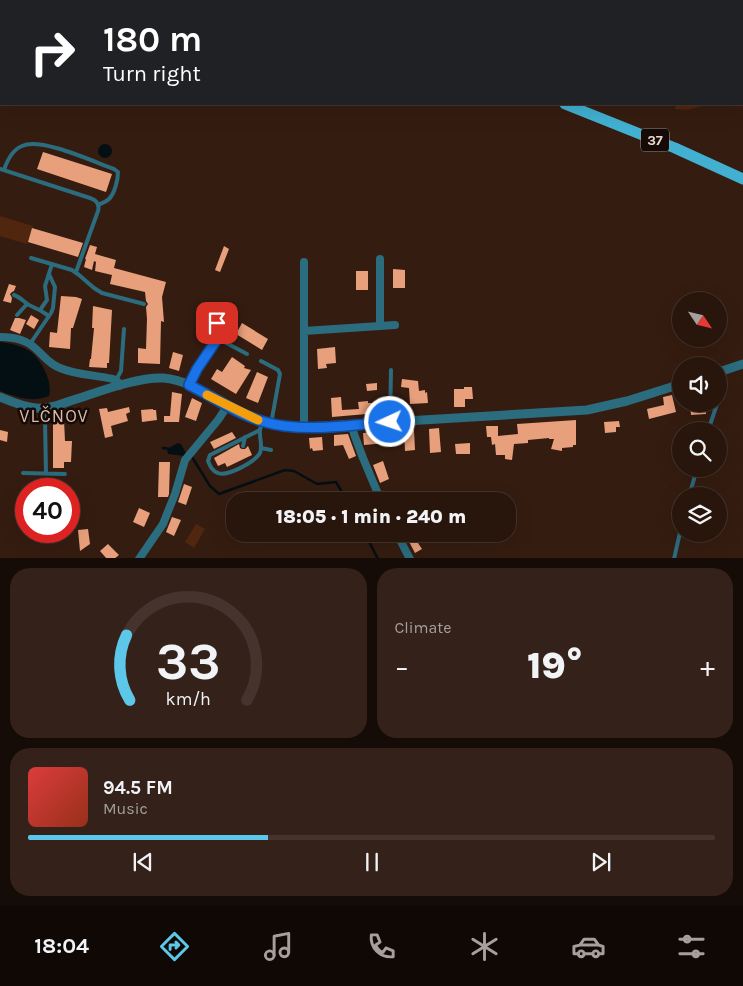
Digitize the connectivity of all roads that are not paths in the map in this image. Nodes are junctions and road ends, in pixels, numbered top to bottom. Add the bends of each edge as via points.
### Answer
1 (568, 105) edge
2 (2, 169) edge
3 (743, 179) edge
4 (98, 204) junction
5 (31, 258) dead end
6 (380, 259) dead end
7 (304, 262) dead end
8 (52, 264) junction
9 (76, 272) junction
10 (49, 274) junction
11 (14, 295) dead end
12 (47, 297) junction
13 (54, 297) junction
14 (27, 304) junction
15 (144, 304) dead end
16 (40, 310) junction
17 (17, 315) dead end
18 (49, 316) junction
19 (217, 323) dead end
20 (395, 325) dead end
21 (380, 326) junction
22 (124, 329) dead end
23 (304, 331) junction
24 (0, 337) edge
25 (218, 338) junction
26 (30, 344) junction
27 (247, 354) dead end
28 (261, 361) dead end
29 (743, 364) edge
30 (727, 369) edge
31 (391, 370) dead end
32 (118, 383) junction
33 (189, 385) junction
34 (672, 387) edge
35 (0, 396) edge
36 (228, 405) junction
37 (43, 408) junction
38 (390, 422) junction
39 (265, 425) junction
40 (352, 425) junction
41 (304, 427) junction
42 (245, 437) junction
43 (242, 446) dead end
44 (261, 448) junction
45 (271, 450) dead end
46 (23, 473) dead end
47 (46, 474) junction
48 (65, 474) dead end
49 (377, 492) edge
50 (401, 542) edge
51 (678, 542) edge
52 (139, 558) edge
53 (410, 558) edge
54 (674, 558) edge

1 - 3 main road, 37
2 - 4 lane via 90,198
2 - 4 lane via 21,146 52,146 118,172 112,196
4 - 9 lane
5 - 8 lane
6 - 21 street
7 - 23 street
8 - 9 lane
8 - 10 lane
9 - 15 lane via 102,293
10 - 12 lane via 45,286
10 - 13 lane via 54,284
11 - 14 lane
12 - 13 lane
12 - 16 lane
13 - 18 lane
14 - 16 lane
14 - 17 lane
16 - 18 lane
18 - 26 lane
19 - 25 lane
20 - 21 street
21 - 23 street
22 - 32 lane
23 - 41 street
24 - 26 street
25 - 27 lane
25 - 33 lane
26 - 32 street via 61,369
28 - 39 lane via 276,368 280,374
29 - 30 street
31 - 38 lane
32 - 33 street via 162,378
32 - 37 street
33 - 36 street
34 - 38 street via 587,410
35 - 37 street via 22,406
36 - 39 street
36 - 52 street via 184,464 163,524
37 - 47 lane
38 - 40 street
39 - 41 street
39 - 42 lane
39 - 44 lane
40 - 41 street
40 - 49 street
42 - 43 lane
42 - 44 lane via 210,455 208,461 212,470 220,474 231,472 254,459
44 - 45 lane
46 - 47 lane
47 - 48 lane
50 - 53 street
51 - 54 lane

